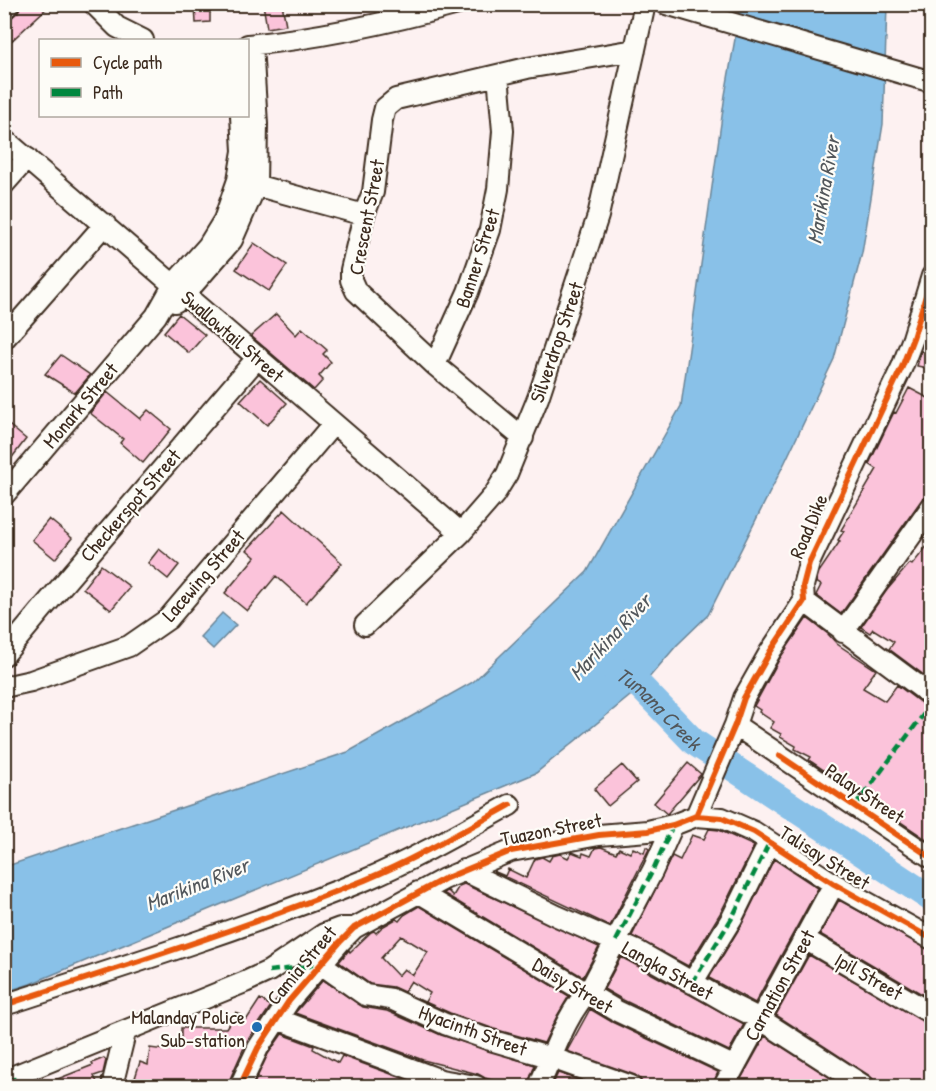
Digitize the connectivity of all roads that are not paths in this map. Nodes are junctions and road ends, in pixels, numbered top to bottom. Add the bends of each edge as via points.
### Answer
1 (9, 4) edge
2 (94, 4) edge
3 (458, 4) edge
4 (645, 4) edge
5 (666, 4) edge
6 (4, 9) edge
7 (141, 39) edge
8 (250, 45) edge
9 (635, 50) junction
10 (498, 75) junction
11 (932, 82) edge
12 (241, 117) edge
13 (4, 139) edge
14 (27, 158) junction
15 (247, 183) junction
16 (4, 184) edge
17 (364, 215) junction
18 (105, 224) junction
19 (932, 276) edge
20 (179, 290) junction
21 (4, 339) edge
22 (258, 357) junction
23 (435, 365) junction
24 (333, 424) junction
25 (523, 438) junction
26 (4, 495) edge
27 (932, 506) edge
28 (461, 533) junction
29 (804, 601) junction
30 (365, 625) dead end
31 (843, 632) junction
32 (4, 655) edge
33 (4, 687) edge
34 (932, 696) edge
35 (731, 733) junction
36 (510, 805) dead end
37 (696, 816) junction
38 (673, 825) junction
39 (770, 843) junction
40 (932, 858) edge
41 (463, 870) junction
42 (834, 884) junction
43 (418, 891) junction
44 (354, 928) junction
45 (805, 939) junction
46 (932, 939) edge
47 (616, 941) junction
48 (321, 964) junction
49 (692, 983) junction
50 (586, 993) junction
51 (4, 1005) edge
52 (932, 1014) edge
53 (277, 1019) junction
54 (760, 1019) junction
55 (124, 1033) junction
56 (552, 1058) junction
57 (731, 1080) edge
58 (10, 1081) edge
59 (112, 1086) edge
60 (240, 1086) edge
61 (476, 1086) edge
62 (540, 1086) edge
63 (631, 1086) edge
64 (864, 1086) edge

1 - 6 street
2 - 7 street via 117,27
3 - 8 street via 373,26
4 - 9 street, Silverdrop Street
5 - 11 street
8 - 15 street, Monark Street via 257,124
9 - 10 street, Crescent Street
9 - 25 street, Silverdrop Street via 598,216
10 - 17 street, Crescent Street via 396,99 385,108 373,192
10 - 23 street, Banner Street via 503,131 490,230 468,292
12 - 15 street, Monark Street
13 - 14 street, Swallowtail Street
14 - 16 street
14 - 18 street, Swallowtail Street
15 - 17 street
15 - 20 street, Monark Street via 225,236 208,246
17 - 23 street, Crescent Street via 351,270 356,291
18 - 20 street, Swallowtail Street
18 - 21 street
19 - 29 street, Road Dike via 902,367 809,563
20 - 22 street, Swallowtail Street
20 - 26 street, Monark Street
22 - 24 street, Swallowtail Street
22 - 32 street, Checkerspot Street
23 - 25 street, Crescent Street
24 - 28 street, Swallowtail Street
24 - 33 street, Lacewing Street via 168,619 129,646
25 - 28 street, Silverdrop Street via 498,488
27 - 31 street
28 - 30 street, Silverdrop Street
29 - 31 street
29 - 35 street, Road Dike via 749,689
31 - 34 street
35 - 37 street, Road Dike
35 - 40 street, Palay Street
36 - 51 street via 367,879 244,925
37 - 38 street, Tuazon Street
37 - 39 street, Talisay Street via 722,818
38 - 41 street, Tuazon Street via 521,849
38 - 47 street
39 - 42 street, Talisay Street
39 - 49 street via 728,926
41 - 43 street, Tuazon Street
41 - 47 street, Langka Street
42 - 45 street, Carnation Street
42 - 46 street, Talisay Street
43 - 44 street, Tuazon Street
43 - 50 street, Daisy Street
44 - 48 street, Camia Street
44 - 55 street via 324,934 269,971
45 - 52 street, Ipil Street
45 - 54 street, Carnation Street
47 - 49 street, Langka Street
47 - 50 street
48 - 53 street, Camia Street
48 - 56 street, Hyacinth Street via 365,996 391,999 445,1024
49 - 54 street, Langka Street
50 - 56 street via 579,999
50 - 57 street, Daisy Street via 668,1036
53 - 60 street, Camia Street
53 - 61 street via 441,1080
54 - 57 street, Carnation Street
54 - 64 street, Langka Street
55 - 58 street
55 - 59 street
56 - 62 street
56 - 63 street, Hyacinth Street

